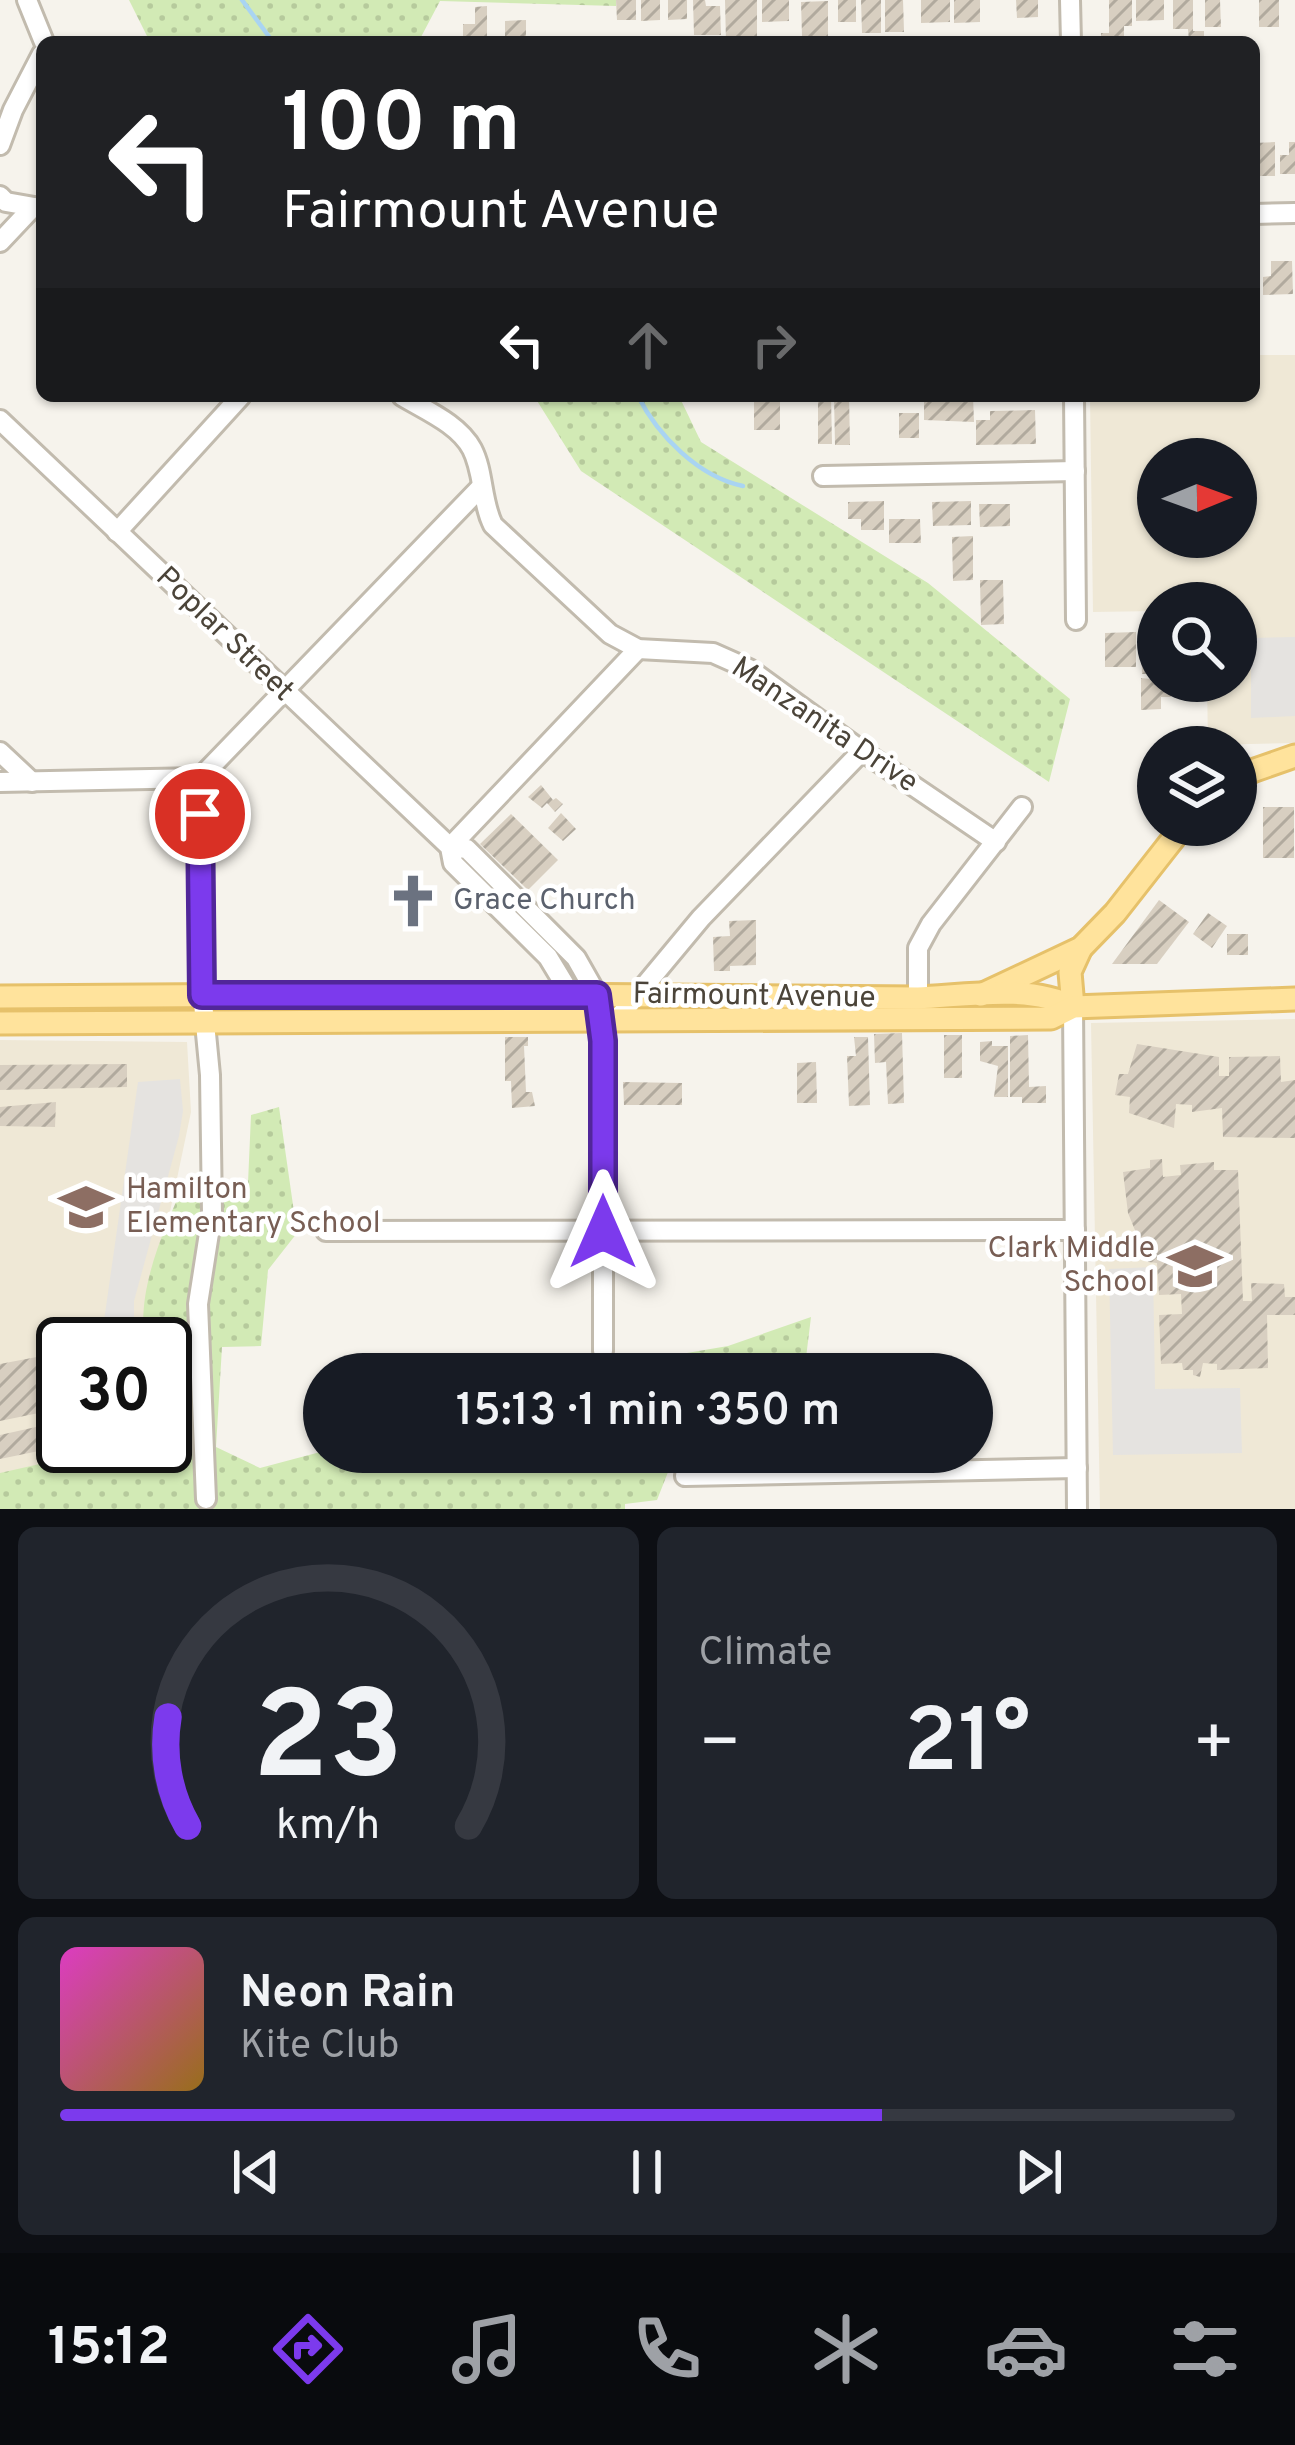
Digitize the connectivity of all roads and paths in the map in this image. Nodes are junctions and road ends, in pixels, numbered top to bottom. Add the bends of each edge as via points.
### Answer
1 (27, 0) edge
2 (1070, 0) edge
3 (42, 36) edge
4 (1071, 36) edge
5 (36, 62) edge
6 (6, 104) edge
7 (0, 145) edge
8 (0, 196) edge
9 (36, 207) edge
10 (36, 209) edge
11 (1260, 214) edge
12 (1295, 214) edge
13 (0, 242) edge
14 (236, 402) edge
15 (412, 402) edge
16 (1074, 402) edge
17 (0, 420) edge
18 (1075, 472) junction
19 (824, 476) dead end
20 (481, 487) junction
21 (117, 532) junction
22 (1076, 620) dead end
23 (638, 649) junction
24 (283, 691) junction
25 (0, 752) edge
26 (862, 752) junction
27 (1295, 756) edge
28 (1257, 769) edge
29 (200, 778) junction
30 (0, 782) edge
31 (32, 782) junction
32 (1022, 807) dead end
33 (996, 842) junction
34 (1168, 846) edge
35 (450, 848) junction
36 (1081, 948) junction
37 (202, 995) junction
38 (571, 995) junction
39 (981, 995) junction
40 (0, 997) edge
41 (637, 997) junction
42 (918, 998) junction
43 (1295, 1000) edge
44 (1072, 1007) junction
45 (605, 1011) junction
46 (0, 1022) edge
47 (203, 1022) junction
48 (1075, 1230) junction
49 (326, 1231) dead end
50 (603, 1232) junction
51 (603, 1351) dead end
52 (1077, 1468) junction
53 (685, 1476) dead end
54 (206, 1499) dead end
55 (1077, 1509) edge

1 - 3 street
2 - 4 street
5 - 6 street
6 - 7 street
8 - 9 street
10 - 13 street
11 - 12 street
14 - 21 street
15 - 20 street via 473,451
16 - 18 street
17 - 21 street, Poplar Street
18 - 19 street
18 - 22 street
20 - 23 street via 493,525 610,634
20 - 24 street
21 - 24 street, Poplar Street
23 - 26 street, Manzanita Drive via 713,653 749,669
23 - 35 street
24 - 29 street
24 - 35 street, Poplar Street
25 - 31 street
26 - 33 street, Manzanita Drive
26 - 41 street via 701,918
27 - 28 main road
29 - 31 street
29 - 37 street
30 - 31 street
32 - 33 street
33 - 42 street via 918,948
34 - 36 main road
35 - 38 street, Poplar Street via 453,863 548,957
35 - 45 street, Poplar Street via 467,849 559,937
36 - 39 main road
36 - 44 main road via 1070,972
37 - 38 main road, Fairmount Avenue
37 - 40 main road, Fairmount Avenue
37 - 47 street
38 - 45 main road, Fairmount Avenue
39 - 42 main road, Fairmount Avenue
39 - 44 main road, Fairmount Avenue via 1054,997
41 - 42 main road, Fairmount Avenue
41 - 45 main road, Fairmount Avenue
43 - 44 main road, Fairmount Avenue
44 - 45 main road, Fairmount Avenue via 1051,1018
44 - 48 street
45 - 47 main road, Fairmount Avenue
45 - 50 street
46 - 47 main road, Fairmount Avenue
47 - 54 street via 212,1214 198,1304
48 - 50 street
48 - 52 street
49 - 50 street
50 - 51 street
52 - 53 street
52 - 55 street

